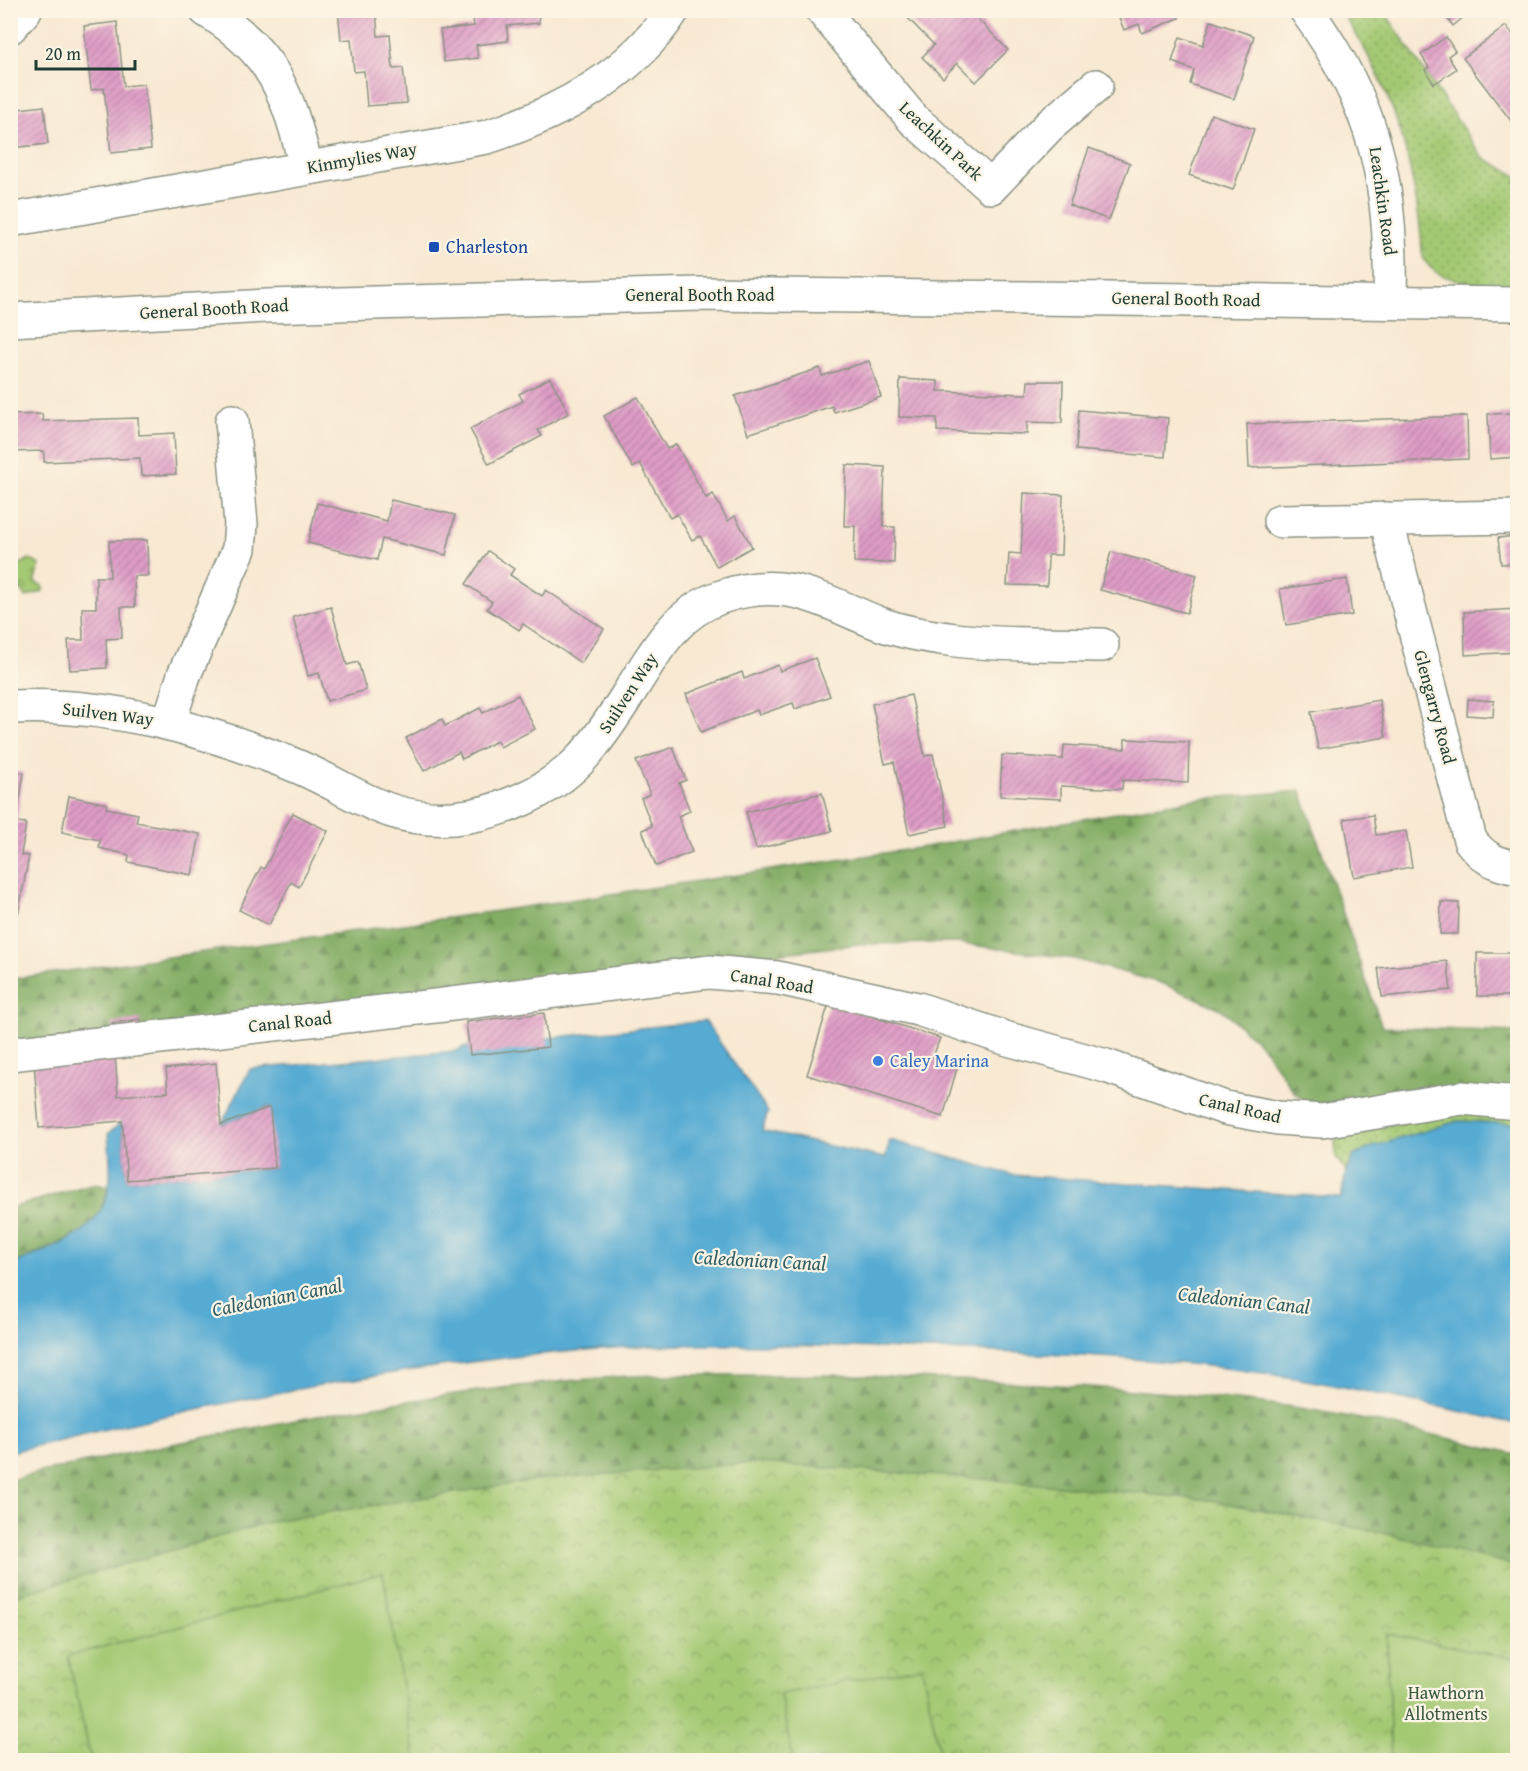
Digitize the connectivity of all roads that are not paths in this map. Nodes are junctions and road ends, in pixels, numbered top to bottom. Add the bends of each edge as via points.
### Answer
1 (25, 10) edge
2 (206, 10) edge
3 (673, 10) edge
4 (822, 10) edge
5 (1306, 10) edge
6 (243, 19) edge
7 (10, 27) edge
8 (1096, 86) dead end
9 (306, 167) junction
10 (10, 220) edge
11 (1390, 302) junction
12 (1518, 304) edge
13 (10, 320) edge
14 (232, 421) dead end
15 (1518, 517) edge
16 (1386, 519) junction
17 (1280, 521) dead end
18 (1102, 645) dead end
19 (10, 707) edge
20 (169, 722) junction
21 (1518, 868) edge
22 (10, 1054) edge
23 (1518, 1103) edge

1 - 7 street
2 - 6 street
3 - 9 street, Kinmylies Way via 637,53 598,86 548,114 487,137
4 - 8 street, Leachkin Park via 914,120 991,187 1049,126
5 - 11 street, Leachkin Road via 1351,82 1372,130 1384,180 1392,247
6 - 9 street via 292,110
9 - 10 street, Kinmylies Way
11 - 12 street, General Booth Road
11 - 13 street, General Booth Road via 701,294 278,305
14 - 20 street, Suilven Way via 242,524 239,549 184,675
15 - 16 street
16 - 17 street
16 - 21 street, Glengarry Road via 1470,840 1482,856
18 - 20 street, Suilven Way via 955,640 881,624 826,598 773,588 719,597 680,621 661,641 604,730 578,762 519,800 488,812 455,818 391,812 293,764
19 - 20 street, Suilven Way via 83,708
22 - 23 street, Canal Road via 709,972 778,978 918,1010 1008,1040 1106,1066 1226,1108 1278,1118 1322,1121 1462,1098

